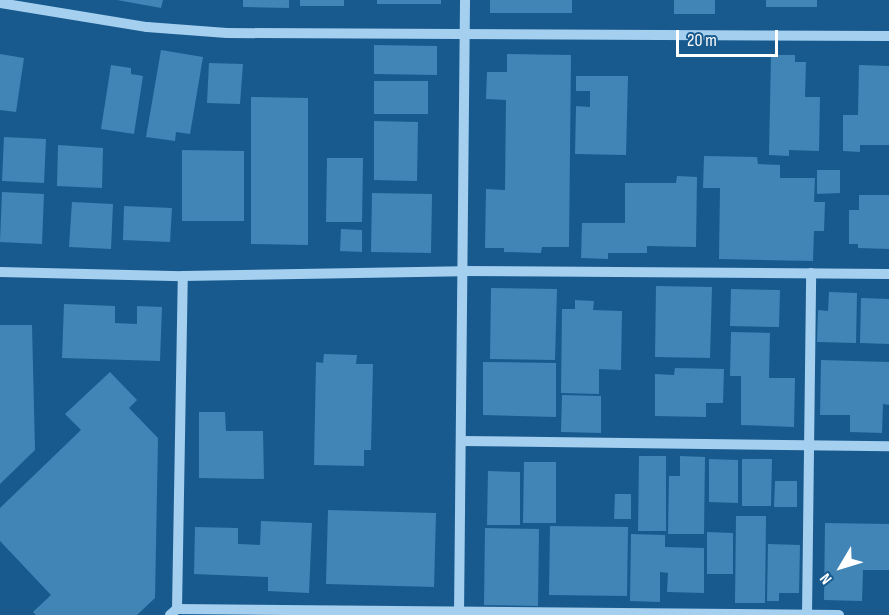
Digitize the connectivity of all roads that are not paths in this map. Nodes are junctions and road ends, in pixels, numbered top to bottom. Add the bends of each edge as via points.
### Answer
1 (465, 0) edge
2 (0, 3) edge
3 (465, 32) junction
4 (889, 36) edge
5 (462, 271) junction
6 (0, 272) edge
7 (811, 273) junction
8 (889, 274) edge
9 (183, 276) junction
10 (461, 441) junction
11 (809, 446) junction
12 (889, 447) edge
13 (174, 612) edge
14 (459, 613) edge
15 (807, 615) edge
16 (839, 615) edge

1 - 3 street
2 - 3 street via 147,27 228,33
3 - 4 street
3 - 5 street
5 - 7 street
5 - 9 street
5 - 10 street
6 - 9 street
7 - 8 street
7 - 11 street
9 - 13 street
10 - 11 street
10 - 14 street
11 - 12 street
11 - 15 street
13 - 14 street
14 - 15 street
15 - 16 street

